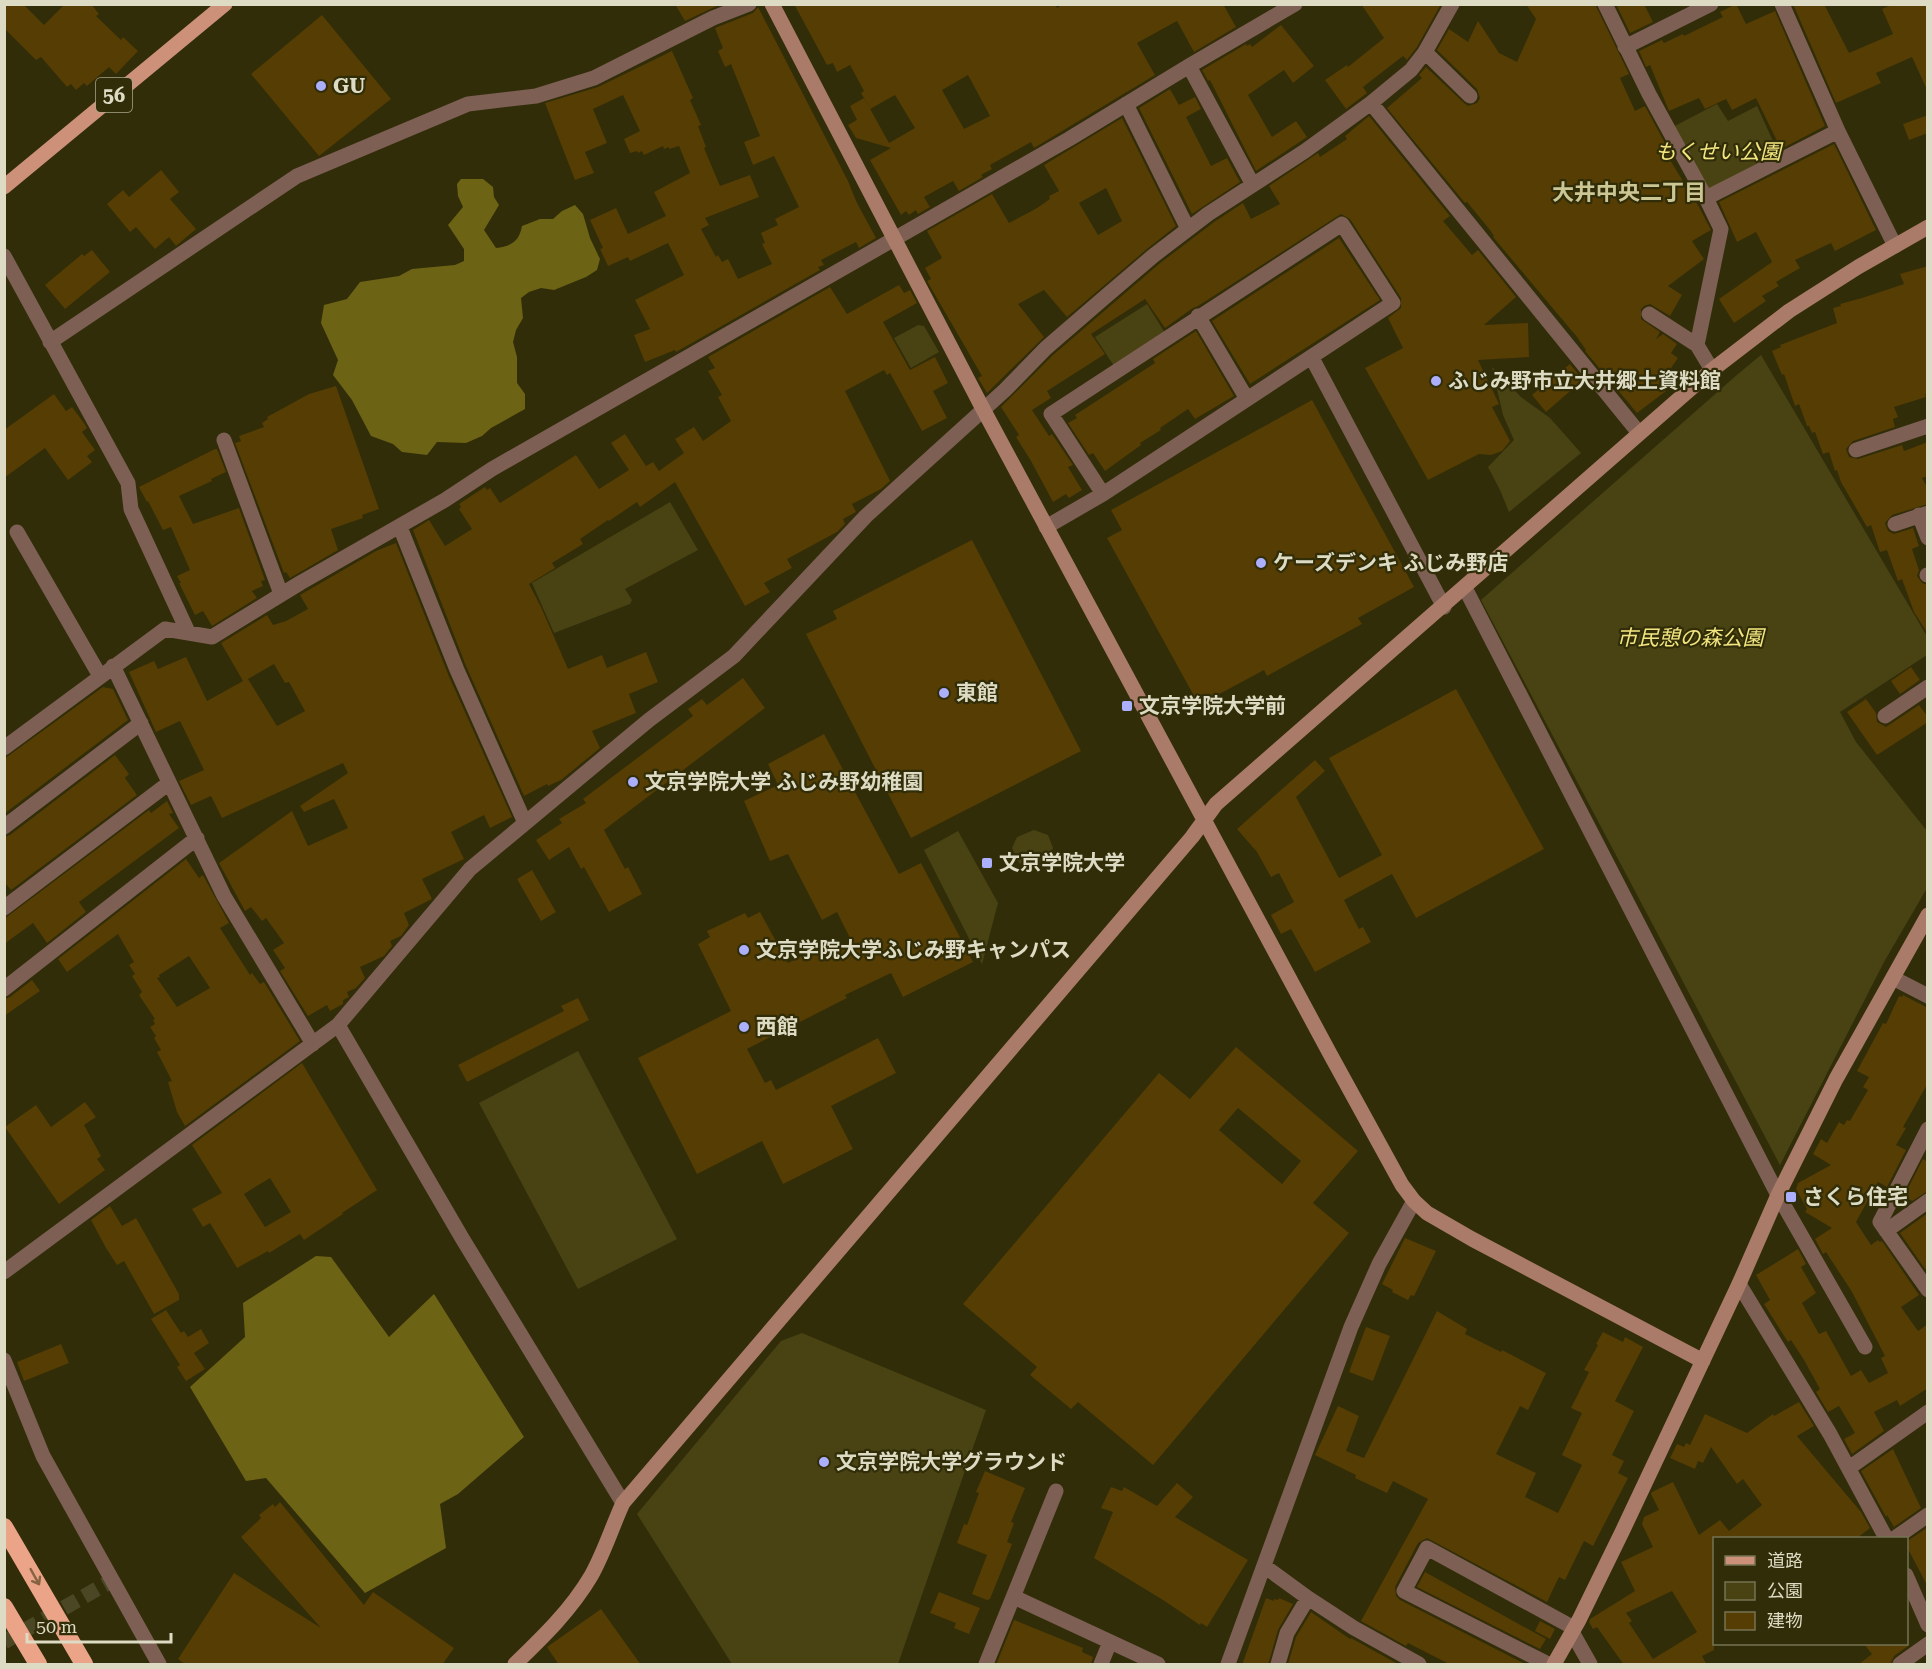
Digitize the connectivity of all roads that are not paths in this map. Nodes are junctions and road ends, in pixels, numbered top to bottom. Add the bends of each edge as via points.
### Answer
1 (225, 4) edge
2 (749, 4) edge
3 (772, 4) edge
4 (1295, 4) edge
5 (1452, 4) edge
6 (1605, 4) edge
7 (1711, 4) edge
8 (1782, 4) edge
9 (1625, 47) junction
10 (1425, 52) junction
11 (1189, 66) junction
12 (1470, 96) dead end
13 (1371, 103) junction
14 (1126, 104) junction
15 (1839, 130) junction
16 (1253, 185) junction
17 (4, 187) edge
18 (1707, 198) junction
19 (1928, 227) edge
20 (1188, 229) junction
21 (893, 239) junction
22 (1895, 246) junction
23 (4, 256) edge
24 (1649, 314) dead end
25 (1198, 316) junction
26 (50, 342) junction
27 (1697, 345) junction
28 (1312, 358) junction
29 (1712, 370) junction
30 (1247, 399) junction
31 (983, 409) junction
32 (1928, 426) edge
33 (1639, 434) junction
34 (224, 440) dead end
35 (1856, 450) dead end
36 (1103, 494) junction
37 (1923, 514) edge
38 (1895, 524) dead end
39 (400, 527) junction
40 (1046, 527) junction
41 (17, 532) dead end
42 (1928, 538) edge
43 (1464, 588) junction
44 (281, 594) junction
45 (1443, 607) junction
46 (188, 632) junction
47 (113, 666) junction
48 (100, 676) junction
49 (1928, 687) edge
50 (1885, 716) dead end
51 (141, 723) junction
52 (4, 748) edge
53 (169, 783) junction
54 (1204, 819) junction
55 (525, 823) junction
56 (4, 827) edge
57 (197, 838) junction
58 (4, 908) edge
59 (1928, 915) edge
60 (1893, 978) junction
61 (4, 989) edge
62 (1928, 996) edge
63 (338, 1025) junction
64 (313, 1044) junction
65 (1928, 1129) edge
66 (1778, 1195) junction
67 (1414, 1201) junction
68 (1928, 1201) edge
69 (1886, 1231) junction
70 (4, 1272) edge
71 (1739, 1284) junction
72 (1928, 1290) edge
73 (1865, 1347) dead end
74 (4, 1360) edge
75 (1703, 1360) junction
76 (1928, 1412) edge
77 (1849, 1468) junction
78 (1056, 1491) dead end
79 (623, 1503) junction
80 (1928, 1515) edge
81 (4, 1527) edge
82 (1885, 1537) edge
83 (1898, 1537) edge
84 (1264, 1566) junction
85 (1908, 1579) edge
86 (1014, 1597) junction
87 (1308, 1598) junction
88 (4, 1607) edge
89 (1927, 1622) edge
90 (1573, 1630) junction
91 (1110, 1642) junction
92 (1928, 1644) edge
93 (38, 1665) edge
94 (84, 1665) edge
95 (159, 1665) edge
96 (515, 1665) edge
97 (986, 1665) edge
98 (1101, 1665) edge
99 (1158, 1665) edge
100 (1228, 1665) edge
101 (1278, 1665) edge
102 (1419, 1665) edge
103 (1548, 1665) edge
104 (1554, 1665) edge
105 (1590, 1665) edge
106 (1900, 1665) edge

1 - 17 main road, 56
2 - 26 street via 594,78 536,96 468,104 297,176
3 - 21 street
4 - 11 street
5 - 10 street
6 - 9 street
7 - 9 street
8 - 15 street
9 - 18 street
10 - 12 street
10 - 13 street via 1411,70
11 - 14 street
11 - 16 street
13 - 16 street
13 - 33 street
14 - 20 street
14 - 21 street
15 - 18 street
15 - 22 street
16 - 20 street
18 - 27 street via 1721,229
19 - 22 street
20 - 31 street via 1096,304
21 - 31 street
21 - 39 street via 492,469
22 - 29 street via 1789,311
23 - 26 street
24 - 27 street
25 - 28 street via 1342,224 1393,303
25 - 30 street
25 - 36 street via 1051,414
26 - 46 street via 128,483 131,509
27 - 29 street
28 - 30 street
28 - 45 street
29 - 33 street
30 - 36 street
31 - 40 street
31 - 55 street via 866,516 734,657 649,720
32 - 35 street
33 - 43 street
34 - 44 street
36 - 40 street
37 - 38 street
37 - 42 street
39 - 44 street
39 - 55 street via 457,670
40 - 54 street
41 - 48 street
43 - 45 street
43 - 66 street
44 - 46 street via 212,637
45 - 54 street via 1216,804
46 - 47 street via 165,629
47 - 48 street
47 - 51 street
48 - 52 street
49 - 50 street
51 - 53 street
51 - 56 street
53 - 57 street
53 - 58 street
54 - 67 street
54 - 79 street
55 - 63 street via 470,869
57 - 61 street
57 - 64 street via 224,896
59 - 60 street
60 - 62 street
60 - 66 street via 1836,1079
63 - 64 street
63 - 79 street
64 - 70 street
65 - 69 street via 1880,1222
66 - 71 street
66 - 73 street
67 - 75 street via 1472,1239
67 - 84 street via 1379,1264 1351,1327
68 - 69 street
69 - 72 street
71 - 75 street
71 - 77 street
74 - 95 street via 43,1456
75 - 90 street
76 - 77 street
77 - 82 street
78 - 86 street
79 - 96 street via 583,1588
80 - 83 street
81 -> 94 highway
84 - 87 street
84 - 100 street
85 - 89 street
86 - 91 street
86 - 97 street
87 - 101 street via 1287,1633
87 - 102 street
88 - 93 highway
90 - 103 street via 1427,1548 1404,1591
90 - 104 street
90 - 105 street
91 - 98 street
91 - 99 street
92 - 106 street

